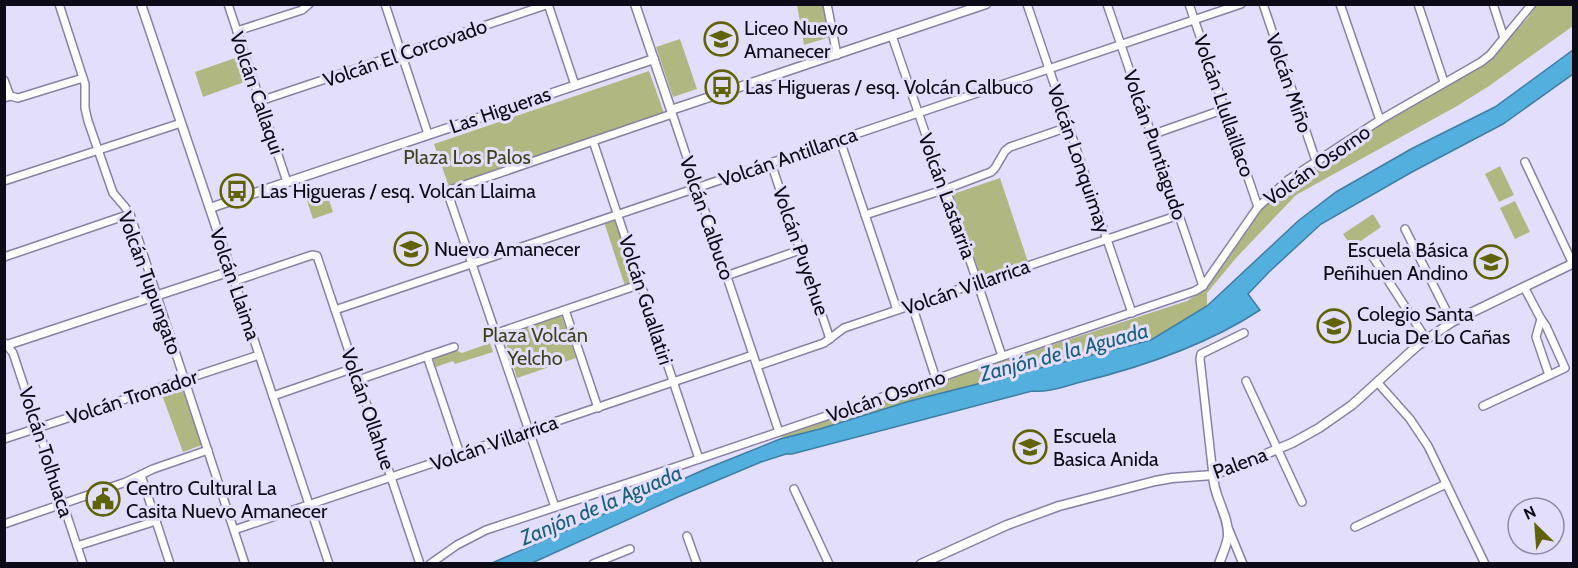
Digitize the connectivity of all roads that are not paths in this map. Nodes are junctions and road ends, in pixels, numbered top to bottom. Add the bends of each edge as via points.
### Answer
1 (59, 4) edge
2 (141, 4) edge
3 (228, 4) edge
4 (385, 4) edge
5 (635, 4) edge
6 (827, 4) edge
7 (986, 4) edge
8 (1027, 4) edge
9 (1107, 4) edge
10 (1189, 4) edge
11 (1241, 4) edge
12 (1263, 4) edge
13 (1340, 4) edge
14 (1418, 4) edge
15 (1493, 4) edge
16 (1532, 4) edge
17 (308, 5) edge
18 (548, 5) edge
19 (966, 8) edge
20 (1195, 20) junction
21 (237, 31) junction
22 (892, 36) junction
23 (1504, 38) junction
24 (1121, 45) junction
25 (402, 54) junction
26 (837, 55) junction
27 (654, 59) junction
28 (1048, 69) junction
29 (83, 78) junction
30 (4, 80) edge
31 (1444, 82) junction
32 (575, 85) junction
33 (7, 97) edge
34 (260, 101) junction
35 (1225, 109) junction
36 (672, 112) junction
37 (918, 113) junction
38 (1380, 120) junction
39 (181, 123) junction
40 (1068, 127) junction
41 (428, 135) junction
42 (1151, 135) junction
43 (840, 140) junction
44 (593, 141) junction
45 (98, 150) junction
46 (1316, 161) junction
47 (1525, 162) dead end
48 (771, 163) junction
49 (4, 181) edge
50 (287, 182) junction
51 (697, 188) junction
52 (946, 189) junction
53 (1258, 207) junction
54 (210, 208) junction
55 (130, 214) junction
56 (618, 215) junction
57 (865, 215) junction
58 (1179, 215) junction
59 (1405, 229) dead end
60 (1107, 239) junction
61 (800, 250) junction
62 (1369, 250) dead end
63 (4, 257) edge
64 (471, 264) junction
65 (1573, 264) edge
66 (231, 271) junction
67 (726, 276) junction
68 (235, 281) junction
69 (978, 283) junction
70 (641, 284) junction
71 (1203, 286) junction
72 (1524, 287) junction
73 (156, 296) junction
74 (912, 305) junction
75 (335, 310) junction
76 (565, 310) junction
77 (897, 310) junction
78 (1132, 313) junction
79 (1541, 320) junction
80 (1452, 321) junction
81 (496, 333) junction
82 (1244, 333) dead end
83 (830, 339) junction
84 (1426, 339) junction
85 (5, 345) edge
86 (454, 347) dead end
87 (259, 355) junction
88 (753, 355) junction
89 (427, 356) junction
90 (1002, 356) junction
91 (757, 366) junction
92 (354, 368) junction
93 (1550, 375) junction
94 (936, 379) junction
95 (184, 380) junction
96 (358, 380) junction
97 (1246, 381) dead end
98 (674, 382) junction
99 (1378, 383) junction
100 (273, 396) junction
101 (1483, 406) dead end
102 (598, 408) junction
103 (38, 428) junction
104 (529, 431) junction
105 (779, 432) junction
106 (4, 440) edge
107 (1278, 449) junction
108 (207, 450) junction
109 (460, 454) junction
110 (699, 459) junction
111 (141, 475) junction
112 (1213, 475) junction
113 (391, 477) junction
114 (1446, 484) junction
115 (795, 489) dead end
116 (1302, 502) dead end
117 (63, 504) junction
118 (309, 505) junction
119 (555, 507) junction
120 (156, 521) junction
121 (4, 524) edge
122 (1356, 526) dead end
123 (1227, 528) junction
124 (234, 530) junction
125 (687, 536) dead end
126 (77, 546) junction
127 (630, 549) dead end
128 (244, 563) edge
129 (83, 564) edge
130 (170, 564) edge
131 (329, 564) edge
132 (420, 564) edge
133 (430, 564) edge
134 (592, 564) edge
135 (697, 564) edge
136 (829, 564) edge
137 (921, 564) edge
138 (1219, 564) edge
139 (1243, 564) edge
140 (1485, 564) edge

1 - 29 street, Volcán Tupungato
2 - 39 street, Volcán Llaima
3 - 21 street, Volcán Callaqui
4 - 25 street
5 - 27 street, Volcán Calbuco
6 - 26 street
7 - 19 street
8 - 28 street, Volcán Lonquimay
9 - 24 street, Volcán Puntiagudo
10 - 20 street, Volcán Llullaillaco
11 - 20 street, Volcán Antillanca
12 - 46 street, Volcán Miño
13 - 38 street
14 - 31 street
15 - 23 street
16 - 23 street, Volcán Osorno
17 - 21 street
18 - 25 street, Volcán El Corcovado
18 - 32 street
19 - 22 street
20 - 24 street, Volcán Antillanca
20 - 35 street, Volcán Llullaillaco
21 - 34 street, Volcán Callaqui
22 - 26 street
22 - 37 street, Volcán Lastarria
23 - 31 street, Volcán Osorno via 1481,62
24 - 28 street, Volcán Antillanca
24 - 42 street, Volcán Puntiagudo
25 - 34 street, Volcán El Corcovado
25 - 41 street
26 - 36 street
27 - 32 street, Las Higueras
27 - 36 street, Volcán Calbuco
28 - 37 street, Volcán Antillanca
28 - 40 street, Volcán Lonquimay
29 - 33 street via 18,98
29 - 45 street, Volcán Tupungato via 86,115
30 - 33 street
31 - 38 street, Volcán Osorno
32 - 41 street, Las Higueras
34 - 50 street, Volcán Callaqui
35 - 42 street
35 - 53 street, Volcán Llullaillaco
36 - 44 street
36 - 51 street, Volcán Calbuco
37 - 43 street, Volcán Antillanca
37 - 52 street, Volcán Lastarria
38 - 46 street, Volcán Osorno
39 - 45 street
39 - 54 street, Volcán Llaima
40 - 52 street via 1010,147 991,172
40 - 60 street, Volcán Lonquimay
41 - 50 street, Las Higueras
42 - 58 street, Volcán Puntiagudo
43 - 48 street, Volcán Antillanca
43 - 57 street
44 - 56 street, Volcán Guallatiri
44 - 64 street via 447,191
45 - 49 street
45 - 55 street, Volcán Tupungato via 113,192
46 - 53 street, Volcán Osorno
47 - 65 street, Palena
48 - 51 street, Volcán Antillanca
48 - 61 street, Volcán Puyehue
50 - 54 street, Las Higueras
51 - 56 street, Volcán Antillanca
51 - 67 street, Volcán Calbuco
52 - 57 street
52 - 69 street, Volcán Lastarria
53 - 71 street, Volcán Osorno
54 - 66 street, Volcán Llaima
55 - 63 street
55 - 73 street, Volcán Tupungato
56 - 64 street, Volcán Antillanca
56 - 70 street, Volcán Guallatiri
57 - 77 street
58 - 60 street, Volcán Villarrica
58 - 71 street, Volcán Puntiagudo
59 - 80 street
60 - 69 street, Volcán Villarrica
60 - 78 street, Volcán Lonquimay
61 - 67 street
61 - 83 street, Volcán Puyehue
62 - 84 street
64 - 75 street, Volcán Antillanca
64 - 81 street
65 - 72 street, Palena
66 - 68 street, Volcán Llaima
66 - 73 street
67 - 88 street, Volcán Calbuco
68 - 75 street, Volcán Ollahue via 315,255
68 - 87 street, Volcán Llaima
69 - 74 street, Volcán Villarrica
69 - 90 street, Volcán Lastarria
70 - 76 street
70 - 98 street, Volcán Guallatiri
71 - 78 street, Volcán Osorno
72 - 79 street
72 - 80 street, Palena
73 - 85 street
73 - 95 street, Volcán Tupungato
74 - 77 street, Volcán Villarrica
74 - 94 street
75 - 92 street, Volcán Ollahue
76 - 81 street
76 - 102 street
77 - 83 street, Volcán Villarrica via 841,329
78 - 90 street, Volcán Osorno
79 - 93 street via 1536,337
79 - 93 street via 1565,368
80 - 84 street, Palena
81 - 104 street
82 - 112 street via 1201,354
83 - 91 street, Volcán Villarrica
84 - 99 street, Palena
85 - 103 street, Volcán Tolhuaca via 13,353
86 - 89 street
87 - 95 street, Volcán Tronador
87 - 100 street, Volcán Llaima
88 - 91 street, Volcán Calbuco
88 - 98 street, Volcán Villarrica
89 - 96 street
89 - 109 street
90 - 94 street, Volcán Osorno
91 - 105 street, Volcán Calbuco
92 - 96 street, Volcán Ollahue
92 - 100 street
93 - 101 street
94 - 105 street, Volcán Osorno
95 - 103 street, Volcán Tronador
95 - 108 street, Volcán Tupungato
96 - 113 street, Volcán Ollahue
97 - 107 street
98 - 102 street, Volcán Villarrica
98 - 110 street, Volcán Guallatiri
99 - 107 street, Palena via 1336,417
99 - 114 street via 1419,432
100 - 118 street, Volcán Llaima
102 - 104 street, Volcán Villarrica
103 - 106 street, Volcán Tronador
103 - 117 street, Volcán Tolhuaca
104 - 109 street, Volcán Villarrica
104 - 119 street
105 - 110 street, Volcán Osorno
107 - 112 street, Palena
107 - 116 street
108 - 111 street
108 - 124 street, Volcán Tupungato
109 - 113 street, Volcán Villarrica
110 - 119 street, Volcán Osorno
111 - 117 street
111 - 120 street
112 - 123 street
112 - 137 street, Palena via 1155,481 1059,506 996,529
113 - 118 street, Volcán Villarrica
113 - 132 street, Volcán Ollahue
114 - 122 street
114 - 140 street
115 - 136 street
117 - 121 street
117 - 126 street, Volcán Tolhuaca
118 - 124 street, Volcán Villarrica
118 - 131 street, Volcán Llaima
119 - 133 street, Volcán Osorno via 486,530
120 - 126 street
120 - 130 street
123 - 138 street
123 - 139 street
124 - 128 street, Volcán Tupungato
125 - 135 street
126 - 129 street, Volcán Tolhuaca
127 - 134 street

